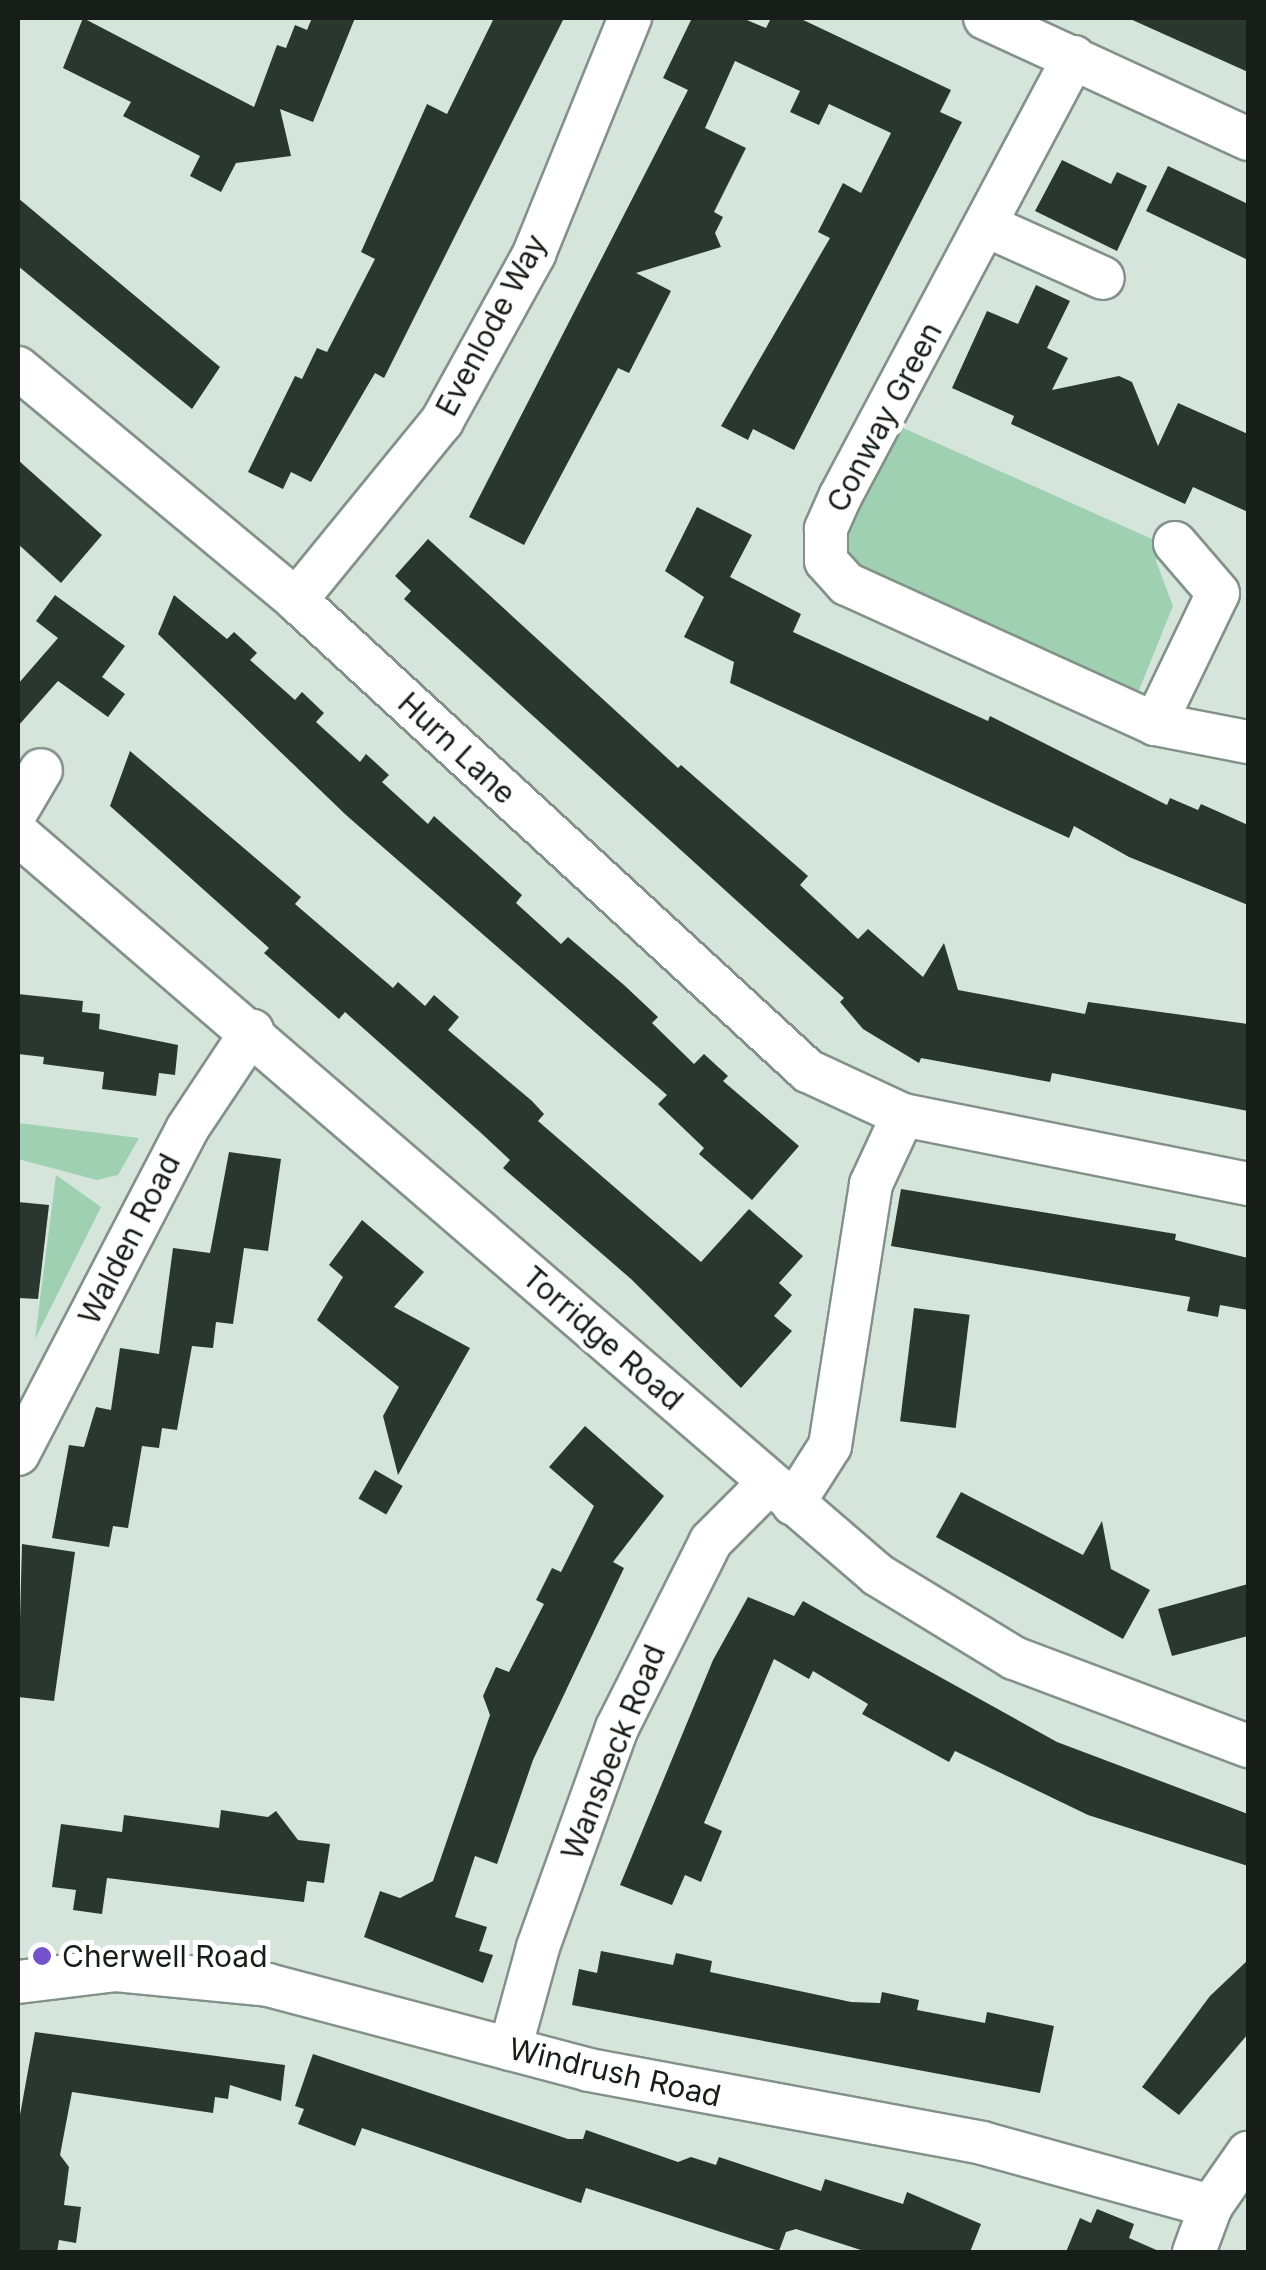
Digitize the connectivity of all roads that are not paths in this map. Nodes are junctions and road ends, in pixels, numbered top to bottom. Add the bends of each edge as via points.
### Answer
1 (630, 18) edge
2 (985, 18) edge
3 (1074, 57) junction
4 (1248, 139) edge
5 (985, 225) junction
6 (1102, 278) dead end
7 (18, 368) edge
8 (1176, 543) dead end
9 (296, 600) junction
10 (1154, 724) junction
11 (1248, 742) edge
12 (42, 770) dead end
13 (18, 809) edge
14 (18, 834) edge
15 (252, 1032) junction
16 (903, 1115) junction
17 (1248, 1184) edge
18 (31, 1392) edge
19 (18, 1454) edge
20 (781, 1493) junction
21 (1248, 1746) edge
22 (18, 1982) edge
23 (510, 2049) junction
24 (1248, 2153) edge
25 (1211, 2206) junction
26 (1194, 2252) edge

1 - 9 street, Evenlode Way via 534,254 442,420
2 - 3 street
3 - 4 street
3 - 5 street, Conway Green
5 - 6 street
5 - 10 street, Conway Green via 840,497 826,529 826,561 847,584
7 - 9 street, Hurn Lane
8 - 10 street via 1218,593
9 - 16 street, Hurn Lane via 808,1071
10 - 11 street, Conway Green
12 - 13 street
14 - 15 street, Torridge Road
15 - 18 street, Walden Road via 186,1128
15 - 20 street, Torridge Road
16 - 17 street, Hurn Lane
16 - 20 street via 871,1184 830,1446
18 - 19 street, Walden Road
20 - 21 street, Torridge Road via 878,1575 1014,1658
20 - 23 street, Wansbeck Road via 704,1552 616,1728 544,1930
22 - 23 street, Windrush Road via 116,1970 197,1974 268,1985
23 - 25 street, Windrush Road via 673,2089 982,2143
24 - 25 street
25 - 26 street

